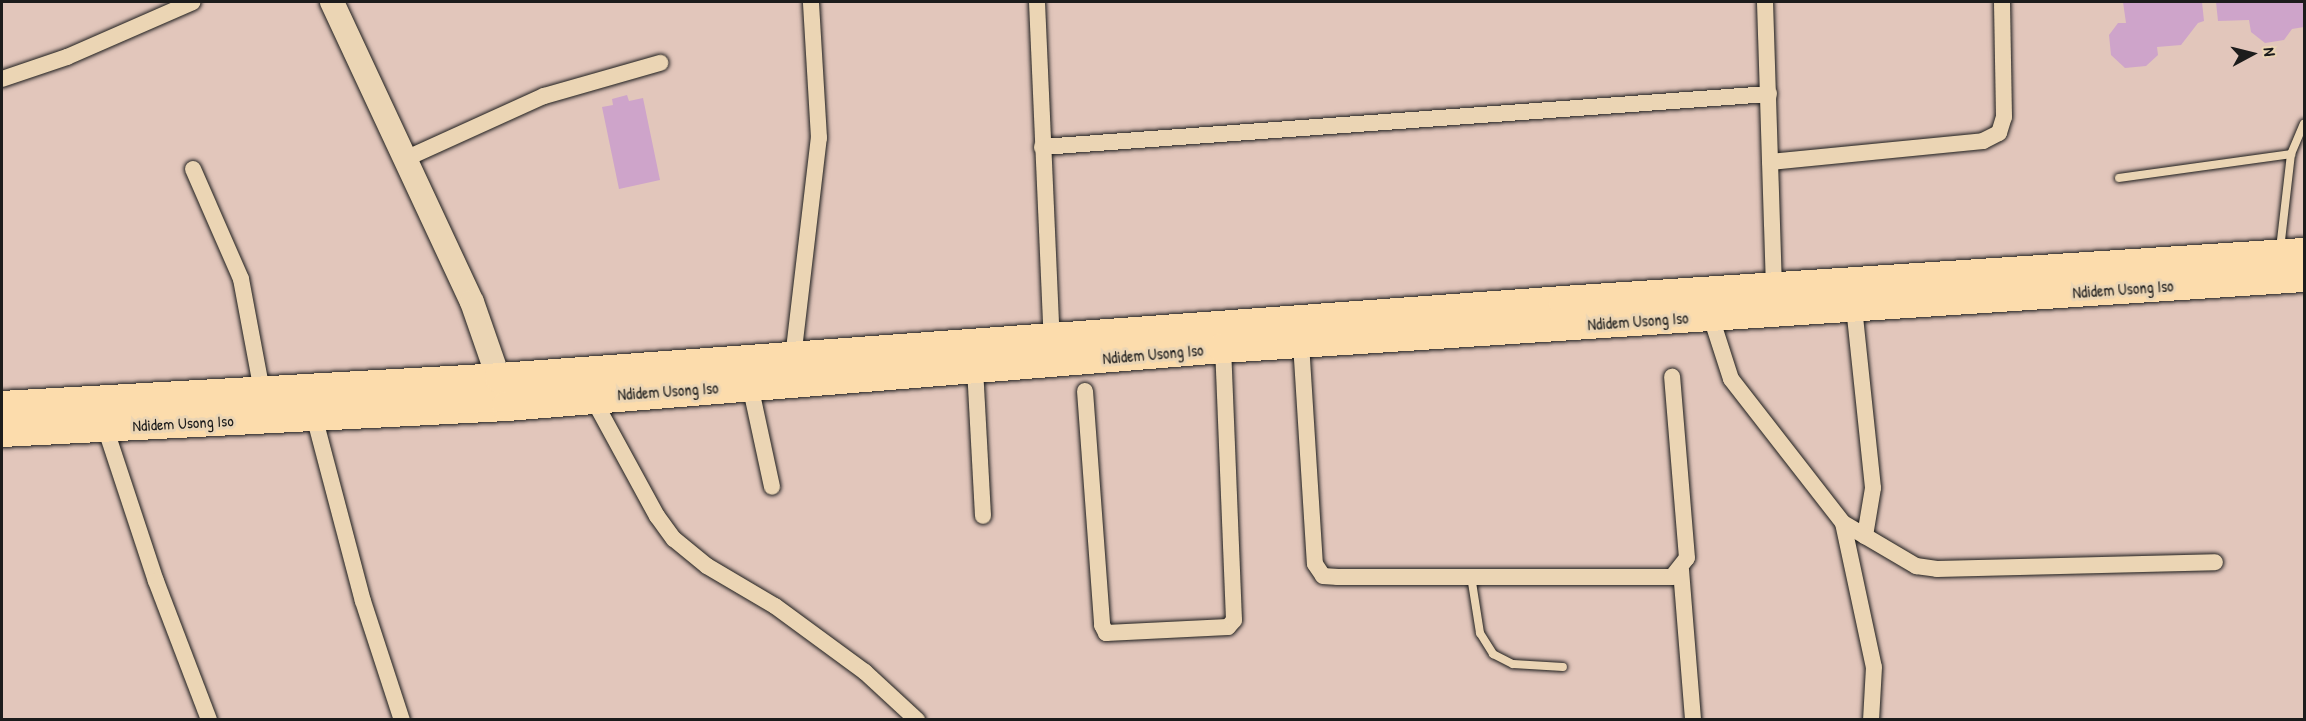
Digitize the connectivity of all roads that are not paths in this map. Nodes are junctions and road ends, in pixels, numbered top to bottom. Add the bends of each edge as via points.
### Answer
1 (193, 2) edge
2 (332, 2) edge
3 (811, 2) edge
4 (1036, 2) edge
5 (1764, 2) edge
6 (2002, 2) edge
7 (660, 63) dead end
8 (2, 79) edge
9 (1769, 94) junction
10 (2304, 124) edge
11 (1042, 147) junction
12 (2291, 154) junction
13 (405, 159) junction
14 (1770, 162) junction
15 (193, 169) dead end
16 (2119, 178) dead end
17 (2292, 254) edge
18 (2304, 278) edge
19 (1774, 289) junction
20 (1854, 307) junction
21 (1711, 316) junction
22 (1052, 339) junction
23 (1301, 343) junction
24 (1223, 348) junction
25 (793, 358) junction
26 (975, 368) junction
27 (1672, 377) dead end
28 (750, 385) junction
29 (1085, 391) dead end
30 (262, 392) junction
31 (504, 392) junction
32 (592, 397) junction
33 (2, 406) edge
34 (314, 416) junction
35 (105, 426) junction
36 (2, 432) edge
37 (772, 487) dead end
38 (983, 516) dead end
39 (1843, 523) junction
40 (1865, 536) junction
41 (2215, 562) dead end
42 (1681, 570) junction
43 (1471, 575) junction
44 (1563, 667) dead end
45 (209, 720) edge
46 (402, 720) edge
47 (917, 720) edge
48 (1693, 720) edge
49 (1871, 720) edge

1 - 8 street via 67,57
2 - 13 street
3 - 25 street via 819,138
4 - 11 street
5 - 9 street
6 - 14 street via 2004,117 1999,133 1983,141
7 - 13 street via 544,96
9 - 11 street
9 - 14 street
10 - 12 lane
11 - 22 street
12 - 16 lane
12 - 17 lane via 2283,196
13 - 31 street via 472,302
14 - 19 street
15 - 30 street via 241,279
17 - 19 highway, Ndidem Usong Iso
18 - 20 highway, Ndidem Usong Iso
19 - 22 highway, Ndidem Usong Iso
20 - 21 highway, Ndidem Usong Iso
20 - 40 street via 1873,488
21 - 23 highway, Ndidem Usong Iso
21 - 39 street via 1731,379
22 - 25 highway, Ndidem Usong Iso
23 - 24 highway, Ndidem Usong Iso
23 - 43 street via 1315,564 1323,576
24 - 26 highway, Ndidem Usong Iso
24 - 29 street via 1234,620 1228,627 1106,633 1102,625
25 - 31 highway, Ndidem Usong Iso
26 - 28 highway, Ndidem Usong Iso
26 - 38 street
27 - 42 street via 1687,558
28 - 32 highway, Ndidem Usong Iso
28 - 37 street
30 - 31 highway, Ndidem Usong Iso
30 - 33 highway, Ndidem Usong Iso
31 - 32 highway, Ndidem Usong Iso
31 - 34 highway, Ndidem Usong Iso
32 - 47 street via 657,516 674,539 707,566 775,606 865,672
34 - 35 highway, Ndidem Usong Iso
34 - 46 street via 363,601
35 - 36 highway, Ndidem Usong Iso
35 - 45 street via 156,581
39 - 40 street
39 - 49 street via 1874,668
40 - 41 street via 1916,566 1937,569
42 - 43 street via 1672,577
42 - 48 street
43 - 44 lane via 1480,633 1493,654 1513,664

